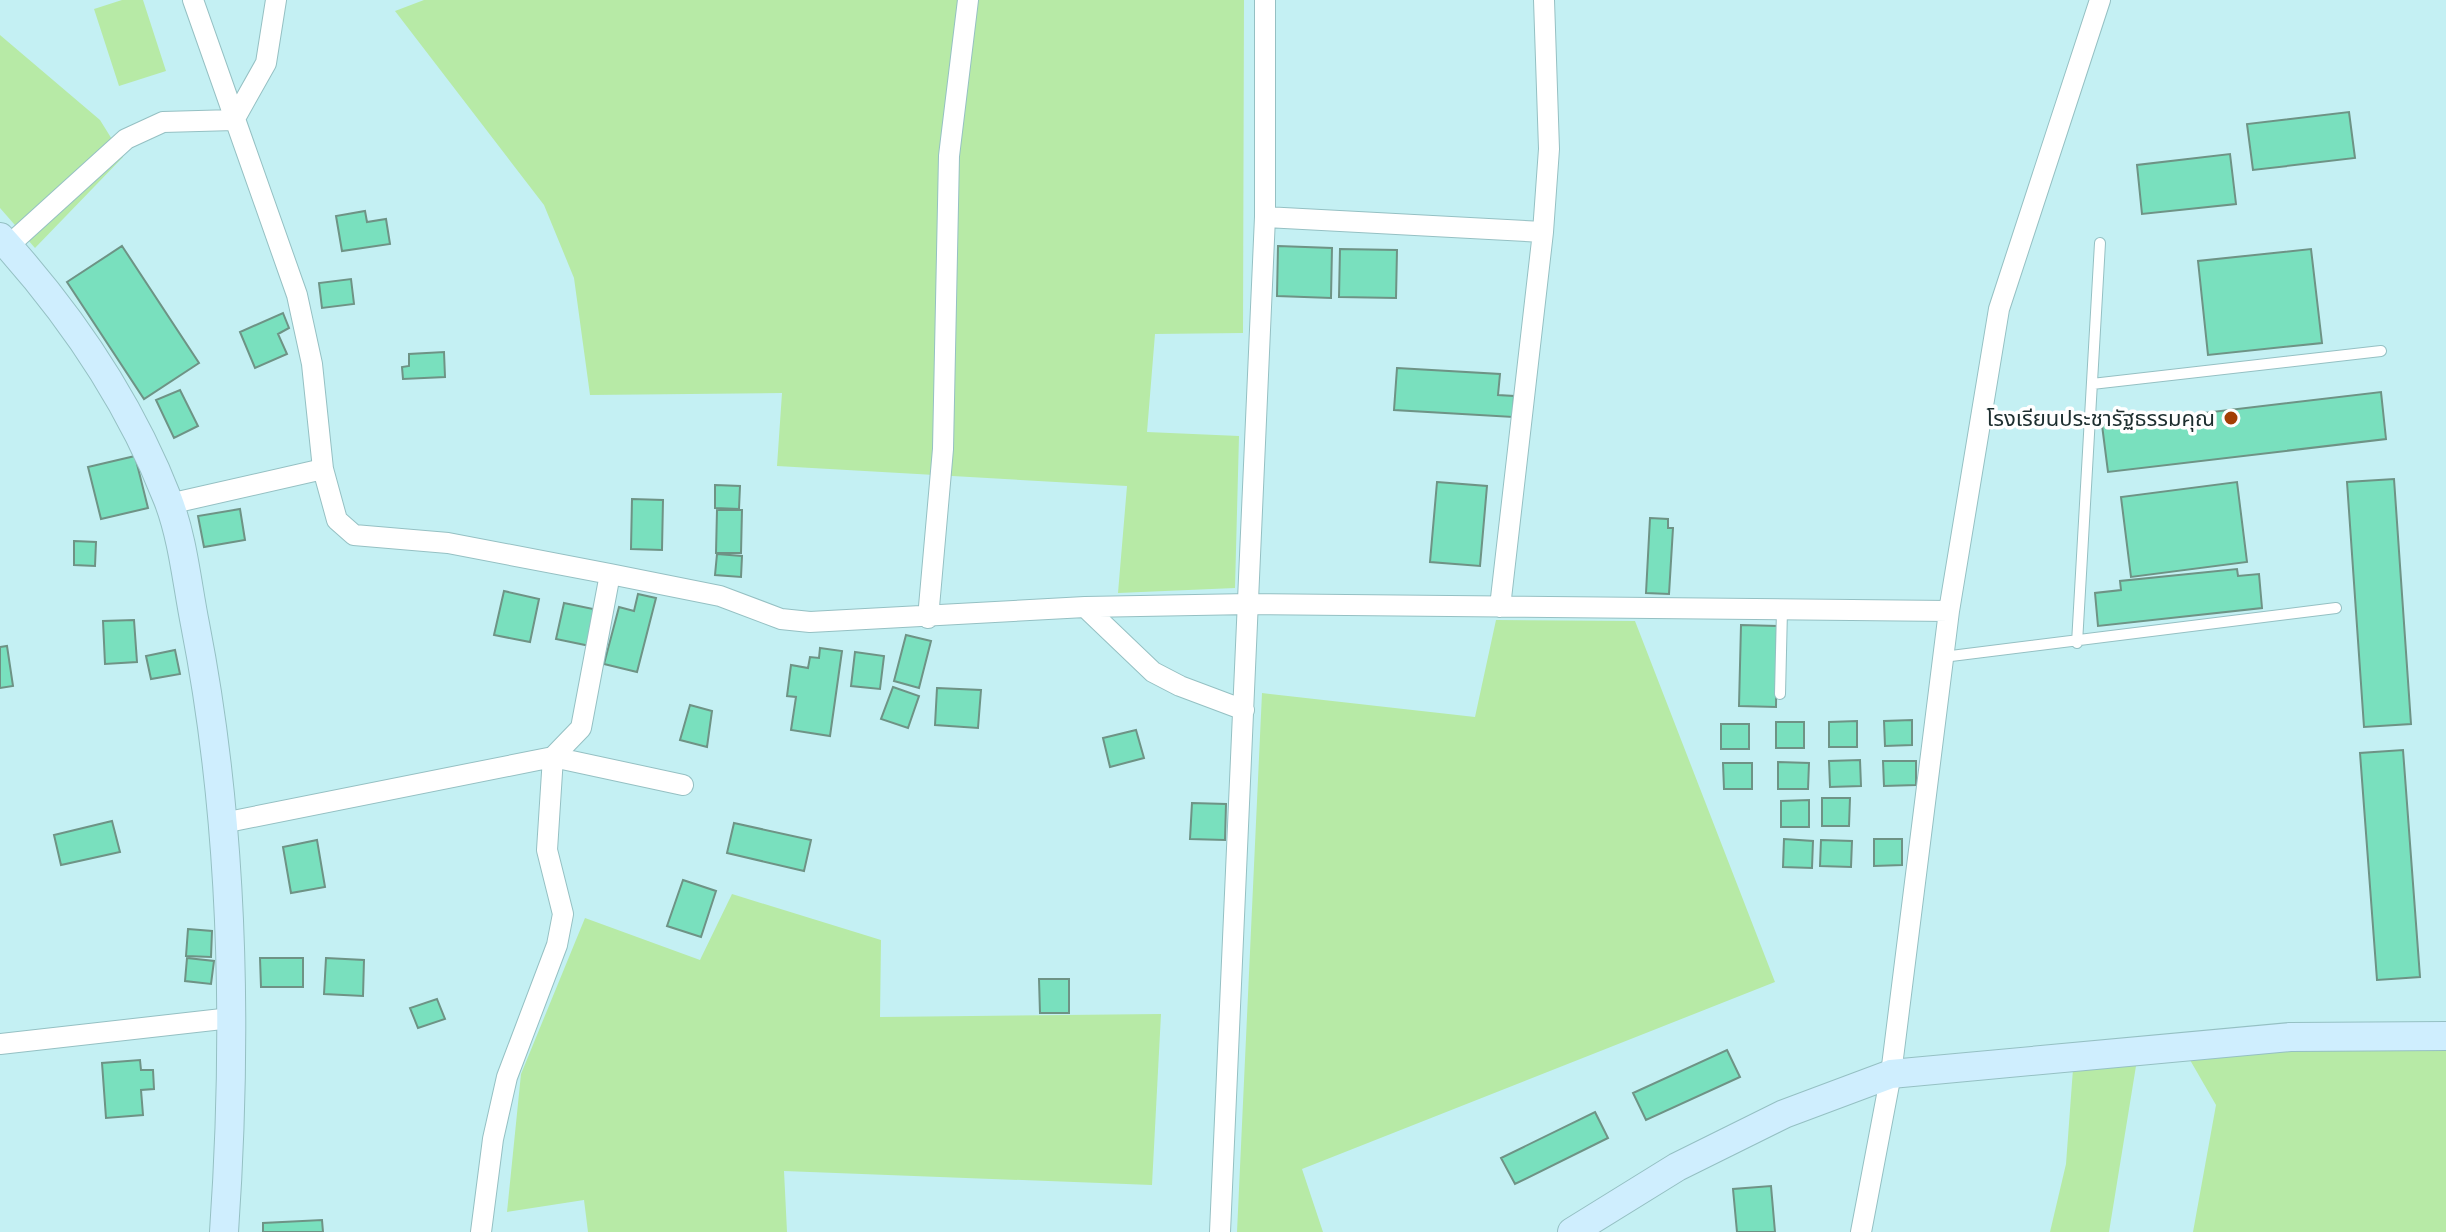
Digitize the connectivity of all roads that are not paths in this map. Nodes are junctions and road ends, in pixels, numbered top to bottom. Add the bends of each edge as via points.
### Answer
1 (193, 0) edge
2 (276, 0) edge
3 (968, 0) edge
4 (1265, 0) edge
5 (1544, 0) edge
6 (2100, 0) edge
7 (234, 120) junction
8 (1265, 217) junction
9 (1543, 232) junction
10 (4, 242) edge
11 (2100, 243) dead end
12 (2381, 351) dead end
13 (2092, 384) junction
14 (323, 469) junction
15 (169, 504) junction
16 (610, 574) junction
17 (1250, 604) junction
18 (1085, 607) junction
19 (1500, 607) junction
20 (2336, 608) dead end
21 (1782, 610) junction
22 (1949, 611) junction
23 (928, 618) junction
24 (2077, 643) junction
25 (1943, 657) junction
26 (1780, 694) dead end
27 (1244, 710) junction
28 (553, 757) junction
29 (683, 785) dead end
30 (223, 823) junction
31 (231, 1018) junction
32 (2446, 1036) edge
33 (0, 1044) edge
34 (1891, 1074) junction
35 (224, 1232) edge
36 (481, 1232) edge
37 (1220, 1232) edge
38 (1572, 1232) edge
39 (1861, 1232) edge

1 - 7 street
2 - 7 street via 266,63
3 - 23 street via 949,156 943,436
4 - 8 street
5 - 9 street via 1549,149
6 - 22 street via 1999,309
7 - 10 street via 163,122 126,139
7 - 14 street via 297,295 312,364
8 - 9 street
8 - 17 street
9 - 19 street
10 - 15 street via 114,385
11 - 13 lane
12 - 13 lane
13 - 24 lane
14 - 15 street
14 - 16 street via 337,520 354,535 448,543
15 - 30 street via 211,704
16 - 23 street via 720,596 781,619
16 - 28 street via 581,728
17 - 18 street
17 - 19 street
17 - 27 street
18 - 23 street
18 - 27 street via 1153,672
19 - 21 street
20 - 24 lane
21 - 22 street
21 - 26 lane
22 - 25 street
24 - 25 lane
25 - 34 street
27 - 37 street
28 - 29 street
28 - 30 street
28 - 36 street via 547,850 563,914 557,945 507,1077
30 - 31 street
31 - 33 street
31 - 35 street
32 - 34 street via 2290,1037
34 - 38 street via 1784,1114 1690,1160
34 - 39 street

